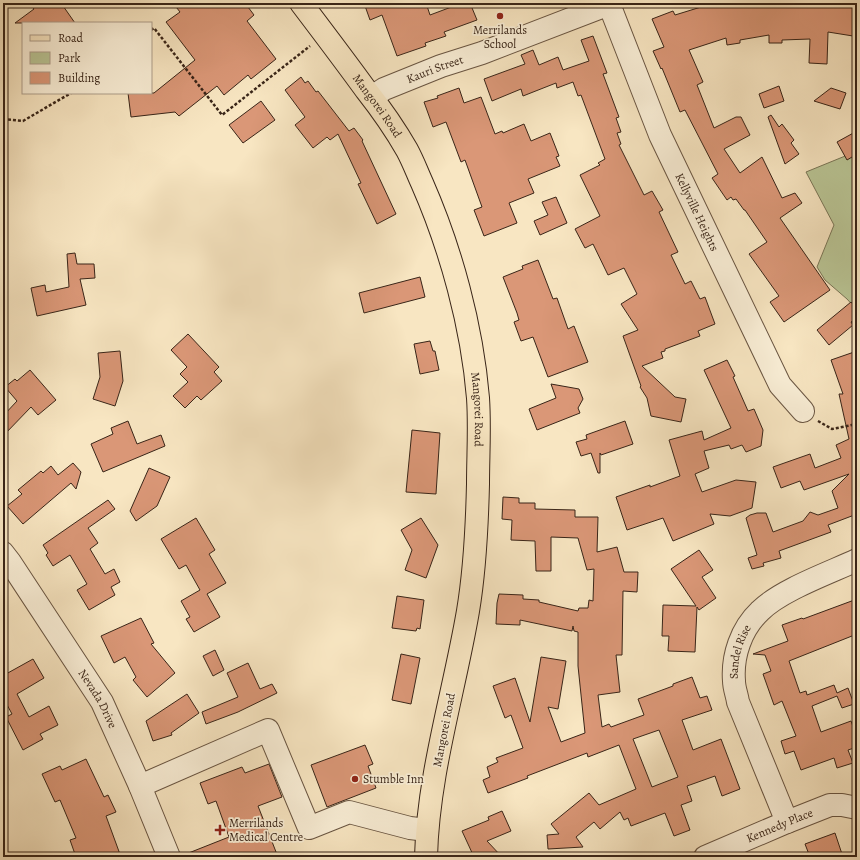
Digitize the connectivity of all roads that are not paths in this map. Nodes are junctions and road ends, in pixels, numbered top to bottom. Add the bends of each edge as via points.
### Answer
1 (301, 3) edge
2 (610, 4) edge
3 (372, 97) junction
4 (803, 411) road end
5 (3, 553) edge
6 (857, 560) edge
7 (140, 786) junction
8 (857, 808) edge
9 (787, 822) junction
10 (427, 830) junction
11 (169, 857) edge
12 (426, 857) edge
13 (705, 857) edge

1 - 3 main road, Mangorei Road
2 - 3 street, Kauri Street via 441,66 384,89
2 - 4 street, Kellyville Heights via 663,142 780,385
3 - 10 main road, Mangorei Road via 407,151 434,210 462,301 478,398 477,519 473,572
5 - 7 street, Nevada Drive via 102,702
6 - 9 street, Sandel Rise via 776,599 759,611 745,629 737,647 733,671 738,702
7 - 10 street via 268,730 309,828 349,812
7 - 11 street, Nevada Drive
8 - 9 street, Kennedy Place via 830,805
9 - 13 street, Kennedy Place
10 - 12 main road, Mangorei Road

